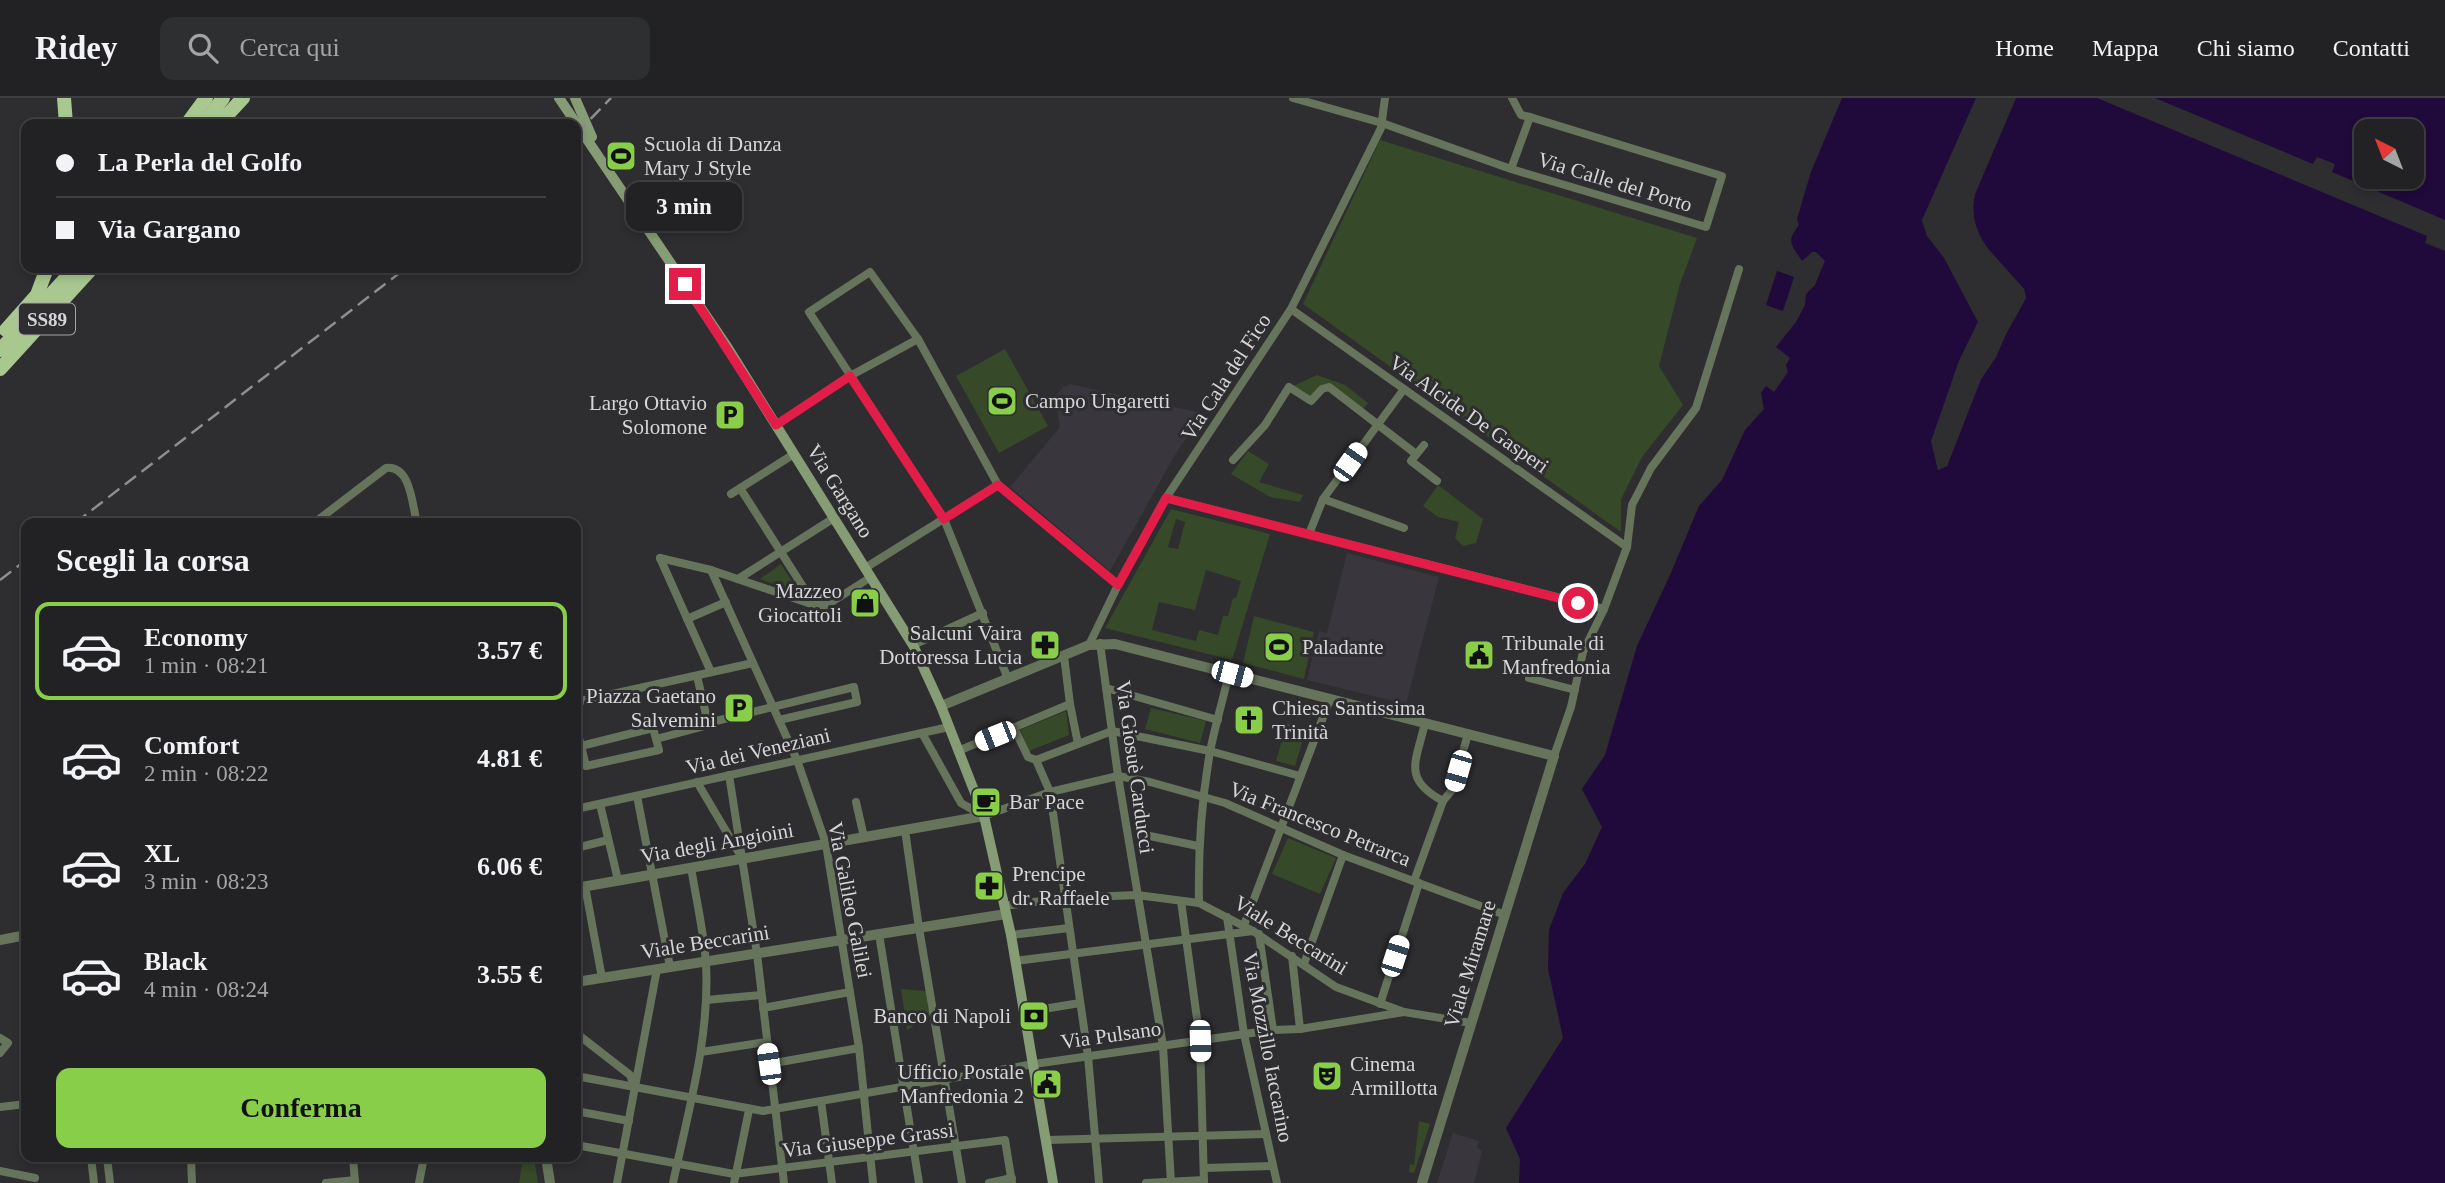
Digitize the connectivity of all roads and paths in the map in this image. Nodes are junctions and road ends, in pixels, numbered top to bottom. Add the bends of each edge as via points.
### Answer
1 (64, 98) edge
2 (206, 98) edge
3 (223, 98) edge
4 (243, 98) edge
5 (559, 98) edge
6 (575, 98) edge
7 (1293, 98) edge
8 (1384, 98) edge
9 (1512, 98) edge
10 (1530, 117) junction
11 (66, 119) edge
12 (191, 119) edge
13 (208, 119) edge
14 (224, 119) edge
15 (573, 119) edge
16 (1382, 123) junction
17 (581, 131) edge
18 (606, 168) junction
19 (1511, 169) junction
20 (1740, 269) dead end
21 (45, 273) edge
22 (70, 273) edge
23 (87, 273) edge
24 (1291, 309) junction
25 (0, 338) edge
26 (918, 339) junction
27 (0, 350) edge
28 (0, 369) edge
29 (850, 376) junction
30 (1404, 389) junction
31 (1376, 424) junction
32 (776, 425) junction
33 (1423, 445) dead end
34 (794, 454) junction
35 (1416, 454) junction
36 (1233, 460) dead end
37 (1437, 481) dead end
38 (998, 485) junction
39 (740, 488) junction
40 (731, 494) dead end
41 (1166, 498) junction
42 (1323, 499) junction
43 (321, 518) edge
44 (416, 518) edge
45 (834, 518) junction
46 (944, 519) junction
47 (1404, 528) dead end
48 (1309, 534) junction
49 (1627, 547) junction
50 (781, 552) junction
51 (711, 570) junction
52 (868, 572) junction
53 (738, 579) junction
54 (1118, 585) junction
55 (726, 602) junction
56 (814, 605) junction
57 (1604, 609) junction
58 (983, 613) junction
59 (687, 619) junction
60 (1095, 644) junction
61 (913, 645) junction
62 (1063, 656) junction
63 (753, 663) junction
64 (711, 672) junction
65 (1229, 673) junction
66 (697, 676) junction
67 (1529, 678) dead end
68 (1008, 679) junction
69 (1106, 688) junction
70 (1575, 690) junction
71 (1329, 699) junction
72 (581, 701) edge
73 (1070, 704) junction
74 (773, 706) junction
75 (941, 706) junction
76 (779, 720) junction
77 (1218, 720) junction
78 (708, 723) junction
79 (1425, 723) junction
80 (949, 727) junction
81 (1014, 728) junction
82 (1112, 731) junction
83 (922, 733) junction
84 (1468, 734) junction
85 (656, 739) junction
86 (1078, 744) junction
87 (581, 746) joint
88 (958, 751) junction
89 (1210, 751) junction
90 (1555, 756) junction
91 (797, 760) junction
92 (1036, 760) junction
93 (729, 775) junction
94 (1118, 776) junction
95 (1300, 776) junction
96 (697, 782) junction
97 (1050, 792) junction
98 (1204, 795) junction
99 (637, 796) junction
100 (856, 802) dead end
101 (1443, 802) junction
102 (600, 804) junction
103 (581, 809) edge
104 (984, 816) junction
105 (1281, 828) junction
106 (905, 830) junction
107 (1145, 835) dead end
108 (864, 837) junction
109 (608, 840) junction
110 (826, 844) junction
111 (1198, 846) junction
112 (581, 847) edge
113 (1343, 855) junction
114 (742, 858) junction
115 (691, 867) junction
116 (653, 874) junction
117 (618, 880) junction
118 (1416, 882) junction
119 (581, 887) edge
120 (1137, 895) junction
121 (1064, 898) junction
122 (1181, 901) junction
123 (1199, 903) junction
124 (1005, 910) junction
125 (1505, 915) junction
126 (1227, 917) junction
127 (1244, 925) junction
128 (919, 928) junction
129 (1069, 928) junction
130 (1256, 932) junction
131 (879, 934) junction
132 (1011, 935) junction
133 (1230, 935) junction
134 (21, 936) edge
135 (0, 940) edge
136 (841, 940) junction
137 (1186, 941) junction
138 (1146, 944) junction
139 (1072, 952) junction
140 (757, 954) junction
141 (1292, 956) junction
142 (1015, 961) junction
143 (706, 962) junction
144 (1304, 964) junction
145 (670, 967) junction
146 (657, 969) junction
147 (602, 978) junction
148 (581, 981) edge
149 (850, 992) junction
150 (761, 995) junction
151 (706, 1000) junction
152 (1080, 1003) junction
153 (1380, 1004) junction
154 (763, 1008) junction
155 (1025, 1012) junction
156 (1404, 1012) junction
157 (1471, 1023) junction
158 (1273, 1030) junction
159 (1300, 1030) junction
160 (1244, 1034) junction
161 (581, 1037) edge
162 (0, 1038) edge
163 (1200, 1041) junction
164 (766, 1042) junction
165 (1163, 1046) junction
166 (859, 1048) junction
167 (701, 1052) junction
168 (0, 1054) edge
169 (1088, 1056) junction
170 (769, 1064) junction
171 (1034, 1064) junction
172 (581, 1077) edge
173 (945, 1079) junction
174 (904, 1087) junction
175 (635, 1088) junction
176 (862, 1094) junction
177 (691, 1099) junction
178 (821, 1101) junction
179 (21, 1105) edge
180 (0, 1107) edge
181 (749, 1110) junction
182 (775, 1110) junction
183 (581, 1112) edge
184 (629, 1121) junction
185 (1266, 1134) junction
186 (1203, 1136) junction
187 (1169, 1137) junction
188 (1095, 1139) junction
189 (1047, 1140) junction
190 (581, 1146) edge
191 (955, 1146) junction
192 (914, 1152) junction
193 (623, 1154) junction
194 (869, 1157) junction
195 (92, 1162) edge
196 (108, 1162) edge
197 (191, 1162) edge
198 (354, 1162) edge
199 (423, 1162) edge
200 (547, 1162) edge
201 (830, 1162) junction
202 (677, 1164) junction
203 (1273, 1166) junction
204 (781, 1168) junction
205 (1204, 1168) junction
206 (0, 1171) edge
207 (35, 1178) dead end
208 (734, 1179) edge
209 (1012, 1181) edge
210 (355, 1182) edge
211 (1171, 1182) edge
212 (1204, 1182) edge
213 (94, 1183) edge
214 (110, 1183) edge
215 (192, 1183) edge
216 (326, 1183) edge
217 (419, 1183) edge
218 (550, 1183) edge
219 (617, 1183) edge
220 (673, 1183) edge
221 (784, 1183) edge
222 (832, 1183) edge
223 (873, 1183) edge
224 (919, 1183) edge
225 (962, 1183) edge
226 (989, 1183) edge
227 (1053, 1183) edge
228 (1099, 1183) edge
229 (1146, 1183) edge
230 (1277, 1183) edge
231 (1422, 1183) edge

1 - 11 highway
2 - 12 highway
3 - 13 highway
4 - 14 highway
5 - 15 main road, Via Gargano
6 - 18 main road, Via Gargano
7 - 16 street, Via Calle del Porto
8 - 16 street
9 - 10 street, Via Calle del Porto via 1521,115
10 - 19 street, Via Calle del Porto
10 - 19 street, Via Calle del Porto via 1722,176 1706,228
16 - 19 street, Via Calle del Porto
16 - 24 street, Via Cala del Fico
17 - 18 main road, Via Gargano
18 - 32 main road, Via Gargano
20 - 49 street via 1696,408 1651,468 1632,505
21 - 25 highway via 37,295
22 - 27 highway, SS89
23 - 28 highway, SS89
24 - 30 street, Via Alcide De Gasperi
24 - 41 street, Via Cala del Fico
26 - 29 street
26 - 29 street via 870,272 809,312
26 - 38 street
29 - 32 street
29 - 46 street
30 - 31 street
30 - 49 street, Via Alcide De Gasperi
31 - 35 street
31 - 36 street via 1329,387 1311,401 1289,387 1265,425
31 - 42 street
32 - 34 main road, Via Gargano
33 - 35 street
34 - 39 street
34 - 45 main road, Via Gargano
35 - 37 street via 1411,461
38 - 46 street
38 - 54 street
39 - 40 street
39 - 50 street
41 - 48 street
41 - 54 street, Via Cala del Fico
42 - 47 street
42 - 48 street
43 - 44 street via 386,468 395,467 406,481
45 - 50 street
45 - 52 main road, Via Gargano
46 - 52 street
46 - 58 street
48 - 57 street
49 - 57 street
50 - 53 street
50 - 56 street
51 - 53 street
51 - 55 street, Via Galileo Galilei
51 - 59 street via 660,558
52 - 56 street via 827,605
52 - 61 main road, Via Gargano
53 - 56 street
54 - 60 street, Via Cala del Fico
55 - 59 street
55 - 63 street, Via Galileo Galilei
57 - 70 street via 1583,652
58 - 61 street
58 - 68 street
59 - 64 street
60 - 62 street
60 - 65 street via 1115,644
60 - 69 street, Via Giosuè Carducci
61 - 75 main road, Via Gargano
62 - 68 street
62 - 73 street
63 - 64 street
63 - 74 street, Via Galileo Galilei
64 - 66 street
65 - 71 street
65 - 77 street
66 - 72 street
66 - 78 street
67 - 70 street
68 - 75 street
69 - 77 street
69 - 82 street, Via Giosuè Carducci
70 - 90 street
71 - 79 street
71 - 95 street
73 - 81 street
73 - 86 street
74 - 76 street, Via Galileo Galilei
74 - 76 street via 854,687 858,702
74 - 78 street
75 - 80 main road, Via Gargano
76 - 91 street, Via Galileo Galilei
77 - 89 street
78 - 85 street
79 - 84 street
79 - 101 street via 1414,770 1419,784
80 - 83 street, Via dei Veneziani
80 - 88 main road, Via Gargano
81 - 88 street
81 - 92 street via 1028,757
82 - 86 street
82 - 89 street
82 - 94 street, Via Giosuè Carducci
83 - 91 street, Via dei Veneziani
83 - 104 street via 961,803
84 - 90 street
84 - 101 street via 1452,790
85 - 87 street via 653,728
85 - 87 street via 659,750 586,766
86 - 92 street
88 - 104 main road, Via Gargano
89 - 95 street
89 - 98 street
90 - 125 street, Viale Miramare
91 - 93 street, Via dei Veneziani
91 - 110 street, Via Galileo Galilei
92 - 97 street
93 - 96 street, Via dei Veneziani
93 - 114 street
94 - 97 street
94 - 98 street, Via Francesco Petrarca
94 - 120 street, Via Giosuè Carducci
95 - 105 street
96 - 99 street, Via dei Veneziani
96 - 114 street
97 - 104 street
97 - 121 street
98 - 105 street, Via Francesco Petrarca
98 - 111 street
99 - 102 street, Via dei Veneziani
99 - 116 street
100 - 108 street
101 - 118 street
102 - 103 street, Via dei Veneziani
102 - 109 street
104 - 106 street, Via degli Angioini
104 - 124 main road, Via Gargano
105 - 113 street, Via Francesco Petrarca
105 - 127 street
106 - 108 street, Via degli Angioini
106 - 128 street
107 - 111 street
108 - 110 street, Via degli Angioini
109 - 112 street
109 - 117 street
110 - 114 street, Via degli Angioini
110 - 136 street, Via Galileo Galilei
111 - 123 street
113 - 118 street, Via Francesco Petrarca
113 - 144 street
114 - 115 street, Via degli Angioini
114 - 140 street
115 - 116 street, Via degli Angioini
115 - 143 street
116 - 117 street, Via degli Angioini
116 - 145 street
117 - 119 street, Via degli Angioini
118 - 125 street, Via Francesco Petrarca
118 - 153 street
119 - 147 street
120 - 121 street, Viale Beccarini
120 - 122 street, Viale Beccarini
120 - 138 street, Via Giosuè Carducci
121 - 124 street, Viale Beccarini
121 - 129 street
122 - 123 street, Viale Beccarini
122 - 137 street
123 - 126 street, Viale Beccarini
124 - 128 street, Viale Beccarini
124 - 132 main road, Via Gargano
125 - 157 street, Viale Miramare
126 - 127 street, Viale Beccarini
126 - 133 street, Via Mozzillo Iaccarino
127 - 130 street, Viale Beccarini
128 - 131 street, Viale Beccarini
128 - 173 street
129 - 132 street
129 - 139 street
130 - 133 street
130 - 141 street, Viale Beccarini
130 - 158 street
131 - 136 street, Viale Beccarini
131 - 174 street
132 - 142 main road, Via Gargano
133 - 137 street
133 - 160 street, Via Mozzillo Iaccarino
134 - 135 street
136 - 140 street, Viale Beccarini
136 - 149 street, Via Galileo Galilei
137 - 138 street
137 - 163 street
138 - 139 street
138 - 165 street, Via Giosuè Carducci
139 - 142 street
139 - 152 street
140 - 143 street, Viale Beccarini
140 - 150 street
141 - 144 street, Viale Beccarini
141 - 159 street
142 - 155 main road, Via Gargano
143 - 145 street, Viale Beccarini
143 - 151 street
144 - 153 street, Viale Beccarini via 1336,987
145 - 146 street, Viale Beccarini
146 - 147 street, Viale Beccarini
146 - 175 street
147 - 148 street, Viale Beccarini
149 - 154 street
149 - 166 street, Via Galileo Galilei
150 - 151 street
150 - 154 street
151 - 167 street
152 - 155 street
152 - 169 street
153 - 156 street, Viale Beccarini
154 - 164 street
155 - 171 main road, Via Gargano
156 - 157 street, Viale Beccarini
156 - 159 street, Via Pulsano
157 - 231 street, Viale Miramare
158 - 159 street, Via Pulsano
158 - 160 street, Via Pulsano
160 - 163 street, Via Pulsano
160 - 185 street, Via Mozzillo Iaccarino
161 - 175 street via 629,1075
162 - 168 street via 8,1043
163 - 165 street, Via Pulsano
163 - 186 street
164 - 167 street
164 - 170 street
165 - 169 street, Via Pulsano
165 - 187 street, Via Giosuè Carducci
166 - 170 street
166 - 176 street, Via Galileo Galilei
167 - 177 street
169 - 171 street, Via Pulsano
169 - 188 street
170 - 182 street
171 - 173 street, Via Pulsano
171 - 189 main road, Via Gargano
172 - 175 street, Via Pulsano
173 - 174 street, Via Pulsano
173 - 191 street
174 - 176 street, Via Pulsano
174 - 192 street
175 - 177 street, Via Pulsano
175 - 184 street
176 - 178 street, Via Pulsano
176 - 194 street, Via Galileo Galilei
177 - 181 street, Via Pulsano
177 - 202 street
178 - 182 street, Via Pulsano
178 - 201 street
179 - 180 street
181 - 182 street, Via Pulsano
181 - 208 street
182 - 204 street
183 - 184 street
184 - 193 street
185 - 186 street
185 - 203 street, Via Mozzillo Iaccarino
186 - 187 street
186 - 205 street
187 - 188 street
187 - 211 street, Via Giosuè Carducci
188 - 189 street
188 - 228 street
189 - 227 main road, Via Gargano
190 - 193 street, Via Giuseppe Grassi
191 - 192 street, Via Giuseppe Grassi
191 - 209 street, Via Giuseppe Grassi via 1005,1140
191 - 225 street
192 - 194 street, Via Giuseppe Grassi
192 - 224 street
193 - 202 street, Via Giuseppe Grassi
193 - 219 street
194 - 201 street, Via Giuseppe Grassi
194 - 223 street, Via Galileo Galilei
195 - 213 street
196 - 214 street
197 - 215 street
198 - 210 street
199 - 217 street
200 - 218 street
201 - 204 street, Via Giuseppe Grassi
201 - 222 street
202 - 208 street, Via Giuseppe Grassi
202 - 220 street
203 - 205 street
203 - 230 street, Via Mozzillo Iaccarino
204 - 208 street, Via Giuseppe Grassi
204 - 221 street
205 - 212 street
206 - 207 street
209 - 226 street
210 - 216 street
211 - 212 street
211 - 229 street

